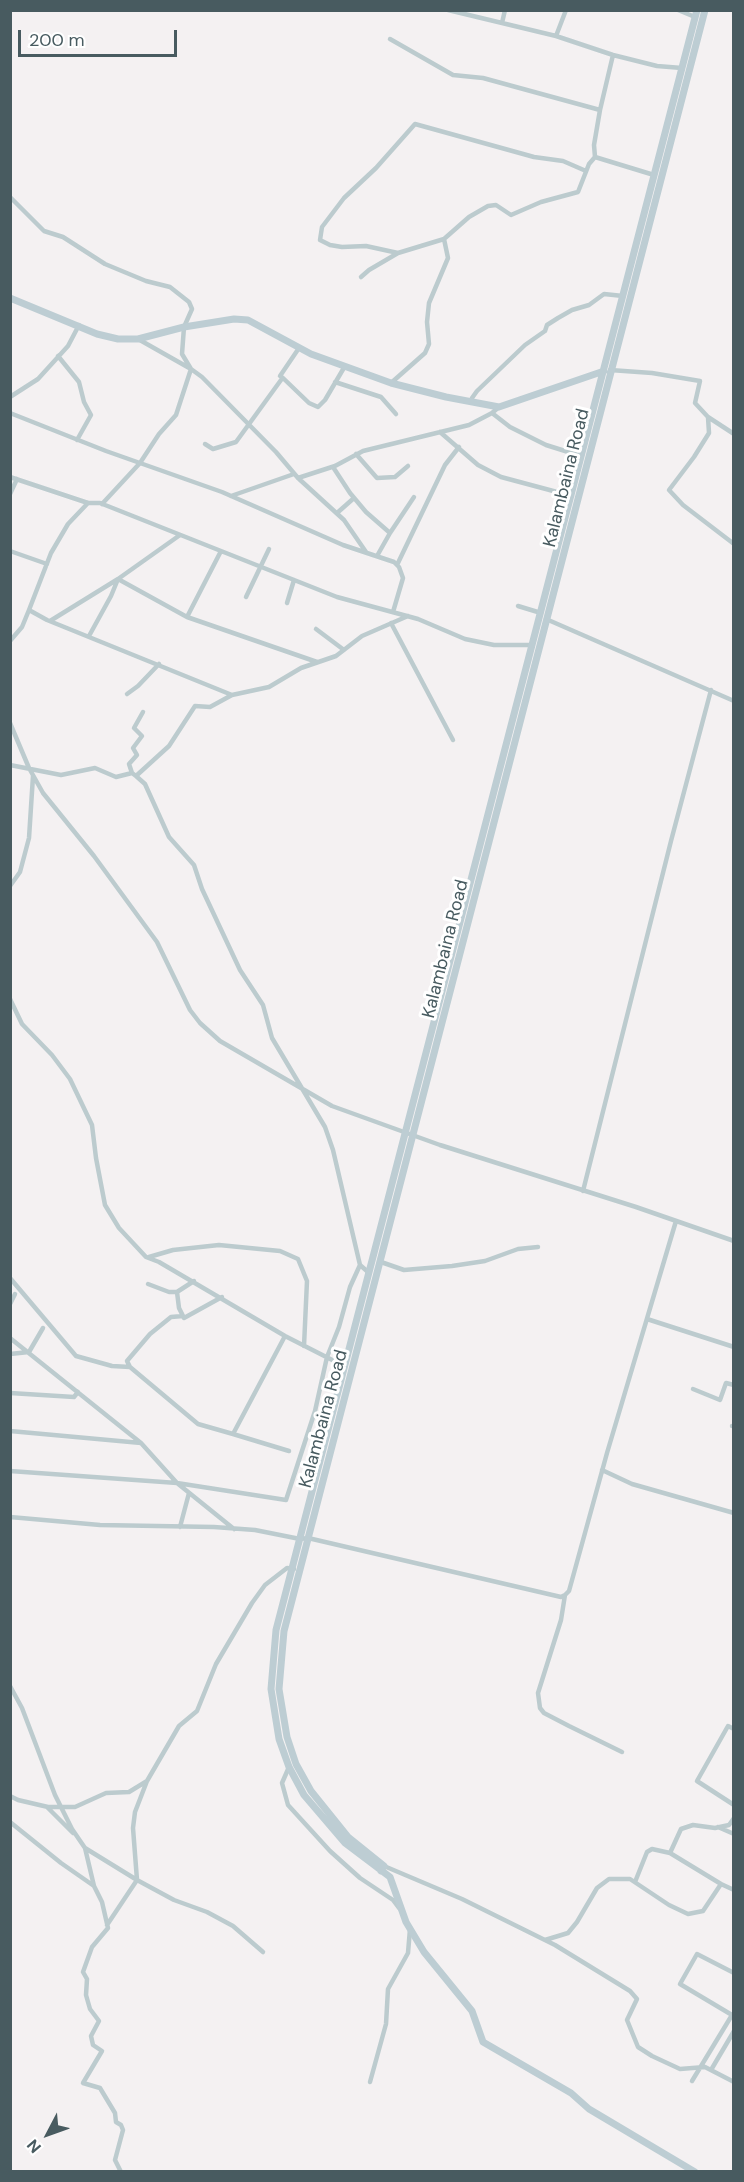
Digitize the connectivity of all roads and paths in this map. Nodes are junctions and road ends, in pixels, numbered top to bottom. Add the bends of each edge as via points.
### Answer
1 (448, 10) edge
2 (505, 10) edge
3 (566, 10) edge
4 (678, 10) edge
5 (705, 10) edge
6 (696, 14) edge
7 (502, 23) junction
8 (556, 36) junction
9 (390, 39) dead end
10 (613, 55) junction
11 (682, 68) junction
12 (600, 110) junction
13 (595, 157) junction
14 (586, 171) junction
15 (654, 175) junction
16 (10, 197) edge
17 (444, 239) junction
18 (398, 253) junction
19 (361, 277) dead end
20 (623, 296) junction
21 (10, 298) edge
22 (79, 325) junction
23 (184, 327) junction
24 (138, 339) junction
25 (300, 348) junction
26 (57, 356) junction
27 (345, 366) junction
28 (191, 369) junction
29 (607, 370) junction
30 (283, 378) junction
31 (335, 382) junction
32 (391, 383) junction
33 (10, 397) edge
34 (472, 402) junction
35 (499, 407) junction
36 (10, 413) edge
37 (492, 413) junction
38 (396, 414) dead end
39 (708, 417) junction
40 (249, 425) junction
41 (440, 432) junction
42 (734, 434) edge
43 (77, 440) junction
44 (205, 444) dead end
45 (459, 447) junction
46 (356, 454) junction
47 (581, 456) junction
48 (140, 463) junction
49 (333, 466) junction
50 (408, 466) dead end
51 (296, 476) junction
52 (10, 477) edge
53 (17, 479) junction
54 (10, 494) edge
55 (231, 496) junction
56 (572, 496) junction
57 (414, 497) dead end
58 (354, 498) junction
59 (88, 503) junction
60 (102, 504) junction
61 (337, 513) junction
62 (390, 532) junction
63 (180, 535) junction
64 (734, 544) edge
65 (269, 549) dead end
66 (10, 551) edge
67 (221, 551) junction
68 (367, 553) junction
69 (377, 556) junction
70 (47, 564) junction
71 (397, 565) junction
72 (261, 567) junction
73 (118, 579) junction
74 (294, 580) junction
75 (246, 597) dead end
76 (287, 603) dead end
77 (518, 606) dead end
78 (29, 610) junction
79 (393, 612) junction
80 (408, 616) junction
81 (543, 616) junction
82 (187, 617) junction
83 (50, 621) junction
84 (392, 623) junction
85 (316, 628) dead end
86 (89, 636) junction
87 (10, 641) edge
88 (532, 645) junction
89 (344, 650) junction
90 (317, 662) junction
91 (159, 664) junction
92 (711, 690) junction
93 (127, 694) dead end
94 (232, 694) junction
95 (734, 701) edge
96 (143, 712) dead end
97 (10, 723) edge
98 (453, 740) dead end
99 (10, 765) edge
100 (29, 768) junction
101 (134, 775) junction
102 (33, 776) junction
103 (10, 886) edge
104 (10, 999) edge
105 (304, 1091) junction
106 (404, 1132) junction
107 (414, 1136) junction
108 (583, 1191) junction
109 (676, 1221) junction
110 (734, 1241) edge
111 (538, 1247) dead end
112 (148, 1258) junction
113 (381, 1262) junction
114 (360, 1265) junction
115 (368, 1272) junction
116 (10, 1278) edge
117 (194, 1281) junction
118 (148, 1284) dead end
119 (177, 1292) junction
120 (15, 1294) dead end
121 (222, 1297) junction
122 (10, 1304) edge
123 (183, 1316) junction
124 (647, 1319) junction
125 (43, 1328) dead end
126 (285, 1336) junction
127 (10, 1338) edge
128 (304, 1346) junction
129 (734, 1347) edge
130 (29, 1352) junction
131 (10, 1354) edge
132 (327, 1358) junction
133 (344, 1366) junction
134 (130, 1367) junction
135 (734, 1385) edge
136 (693, 1389) dead end
137 (78, 1392) junction
138 (10, 1393) edge
139 (10, 1431) edge
140 (233, 1434) junction
141 (141, 1443) junction
142 (289, 1451) dead end
143 (602, 1470) junction
144 (10, 1471) edge
145 (177, 1483) junction
146 (189, 1492) junction
147 (734, 1513) edge
148 (10, 1517) edge
149 (180, 1527) junction
150 (235, 1529) junction
151 (308, 1538) junction
152 (300, 1539) junction
153 (296, 1570) junction
154 (565, 1595) junction
155 (10, 1686) edge
156 (734, 1729) edge
157 (622, 1752) dead end
158 (288, 1767) junction
159 (147, 1781) junction
160 (10, 1797) edge
161 (734, 1805) edge
162 (46, 1806) junction
163 (62, 1807) junction
164 (734, 1818) edge
165 (10, 1822) edge
166 (718, 1827) junction
167 (734, 1834) edge
168 (77, 1837) junction
169 (85, 1848) junction
170 (670, 1853) junction
171 (383, 1868) junction
172 (137, 1881) junction
173 (634, 1882) junction
174 (721, 1884) junction
175 (94, 1886) junction
176 (734, 1890) edge
177 (404, 1915) junction
178 (107, 1925) junction
179 (410, 1929) junction
180 (544, 1940) junction
181 (263, 1952) dead end
182 (734, 1973) edge
183 (734, 2031) edge
184 (701, 2067) junction
185 (711, 2070) junction
186 (692, 2081) dead end
187 (370, 2082) dead end
188 (734, 2082) edge
189 (121, 2172) edge
190 (695, 2172) edge

1 - 7 street
2 - 7 street
3 - 8 street
4 - 6 street
5 - 29 main road, Kalambaina Road
6 - 11 main road
7 - 8 street
8 - 10 street
9 - 12 street via 453,75 483,78
10 - 11 street
10 - 12 street
11 - 15 main road
12 - 13 street
13 - 14 street
13 - 15 street
14 - 17 street via 578,192 511,214 496,205 488,206
14 - 18 street via 563,161 534,157 415,124 344,198 322,227 320,240 330,246 366,246
15 - 20 main road
16 - 23 street via 44,231 63,237 105,264 181,295 192,309
17 - 18 street
17 - 32 street via 448,258 429,303 429,344
18 - 19 street
20 - 29 main road
20 - 34 street via 604,294 547,325 545,332 525,345 477,391
21 - 22 main road
22 - 24 main road via 108,337
22 - 26 street via 68,346
23 - 24 main road
23 - 25 main road via 248,320
23 - 28 street via 182,354
24 - 28 street
25 - 27 main road
25 - 30 street via 280,376
26 - 33 street via 38,379
26 - 43 street via 79,382 91,415
27 - 31 street
27 - 32 main road
28 - 40 street
28 - 48 street via 176,415
29 - 35 main road
29 - 39 street via 700,381 695,403
29 - 47 main road
29 - 81 main road, Kalambaina Road
30 - 31 street via 318,407
30 - 40 street
31 - 38 street via 381,397
32 - 34 main road
34 - 35 main road
35 - 37 street
36 - 43 street
37 - 41 street via 469,425
37 - 47 street via 546,445
39 - 42 street
39 - 64 street via 709,433 669,490
40 - 44 street via 236,442 213,449
40 - 51 street
41 - 45 street
41 - 46 street
43 - 48 street
45 - 56 street via 478,465 501,477
45 - 71 street via 445,465
46 - 49 street
46 - 50 street via 378,478 395,477
47 - 56 main road
48 - 55 street
48 - 60 street
49 - 51 street
49 - 58 street
51 - 55 street
51 - 61 street
52 - 53 street
53 - 54 street
53 - 59 street
55 - 68 street
56 - 81 main road
57 - 62 street
58 - 61 street
58 - 62 street
59 - 60 street
59 - 70 street via 68,524
60 - 63 street
61 - 68 street
62 - 69 street
63 - 67 street
63 - 73 street
65 - 72 street
66 - 70 street
67 - 72 street
67 - 82 street
68 - 69 street
69 - 71 street
70 - 78 street
71 - 79 street via 403,578
72 - 74 street
72 - 75 street
73 - 82 street
73 - 83 street
73 - 86 street
74 - 76 street
74 - 79 street
77 - 81 street
78 - 83 street
78 - 87 street
79 - 80 street
80 - 84 street
80 - 88 street via 479,643
81 - 88 main road
81 - 92 street
81 - 107 main road, Kalambaina Road
82 - 90 street
83 - 86 street
84 - 89 street via 362,636
84 - 98 street
85 - 89 street
86 - 91 street
88 - 106 main road
89 - 90 street
90 - 94 street via 269,687
91 - 93 street
91 - 94 street
92 - 95 street
92 - 108 street
94 - 101 street via 210,707 195,706 169,746
96 - 101 street via 134,728 142,736 133,748 136,754 129,764
97 - 100 street
99 - 100 street
100 - 101 street via 61,775 95,768 116,777
100 - 102 street
101 - 105 street via 145,784 169,837 194,865 240,970 263,1005 272,1038
102 - 103 street via 29,838 20,872
102 - 105 street via 157,942 200,1023 220,1041
104 - 112 street via 22,1024 70,1079 92,1125 105,1205 119,1228
105 - 106 street via 332,1106
105 - 114 street via 330,1140
106 - 107 street
106 - 115 main road
107 - 108 street
107 - 113 main road, Kalambaina Road
108 - 109 street
109 - 110 street
109 - 124 street
111 - 113 street via 452,1266 404,1270
112 - 117 street
112 - 128 street via 173,1250 219,1245 280,1251 298,1259 306,1281
113 - 151 main road, Kalambaina Road
114 - 115 street
114 - 132 street
115 - 133 main road
116 - 134 street via 76,1356
117 - 119 street
117 - 121 street
118 - 119 street
119 - 123 street
120 - 122 street
121 - 123 street
121 - 126 street
123 - 134 street via 171,1317 150,1334 127,1361
124 - 129 street
124 - 143 street
125 - 130 street
126 - 128 street
126 - 140 street
127 - 130 street
128 - 132 street
130 - 131 street
130 - 137 street
132 - 133 street
132 - 145 street via 315,1411 286,1500
133 - 152 main road
134 - 140 street via 198,1424
135 - 136 street via 726,1383 720,1400
137 - 138 street via 74,1397
137 - 141 street
139 - 141 street
140 - 142 street
141 - 145 street
143 - 147 street via 633,1484
143 - 154 street
144 - 145 street
145 - 146 street
146 - 149 street
146 - 150 street
148 - 149 street
149 - 150 street
150 - 152 street
151 - 152 street
151 - 153 main road, Kalambaina Road
151 - 154 street
152 - 153 main road
153 - 158 main road via 276,1630 271,1689
153 - 159 street via 287,1568 265,1585 252,1603 216,1664 197,1711 179,1726
153 - 171 main road, Kalambaina Road via 280,1669 279,1689 287,1737 310,1791 348,1837
154 - 157 street via 538,1693 540,1708
155 - 163 street
156 - 161 street via 728,1726 697,1781
158 - 171 main road via 332,1830 362,1858
158 - 177 street via 282,1783 288,1805 330,1851 393,1900
159 - 163 street via 129,1792 106,1793 75,1807
159 - 172 street via 133,1828
160 - 162 street
162 - 163 street
162 - 168 street
163 - 168 street
164 - 166 street via 729,1825
165 - 175 street
166 - 167 street
166 - 170 street via 693,1825 681,1829
168 - 169 street
169 - 172 street
169 - 175 street
170 - 173 street via 652,1849 647,1852
170 - 174 street
171 - 177 main road
171 - 180 street via 462,1899
172 - 178 street
172 - 181 street via 233,1926
173 - 174 street via 688,1914 703,1911
173 - 180 street via 609,1879 597,1888 568,1932
174 - 176 street
175 - 178 street
177 - 179 main road
178 - 189 street via 92,1947 83,1972 90,2009 99,2021 91,2036 93,2045 102,2051 82,2082 100,2088 121,2125 115,2160
179 - 187 street via 408,1953 388,1989 386,2024
179 - 190 main road via 472,2011 483,2042
180 - 184 street via 636,1997 627,2020 638,2047 680,2069
182 - 184 street via 697,1954 680,1984 732,2015
183 - 185 street
184 - 185 street
184 - 186 street
185 - 188 street

